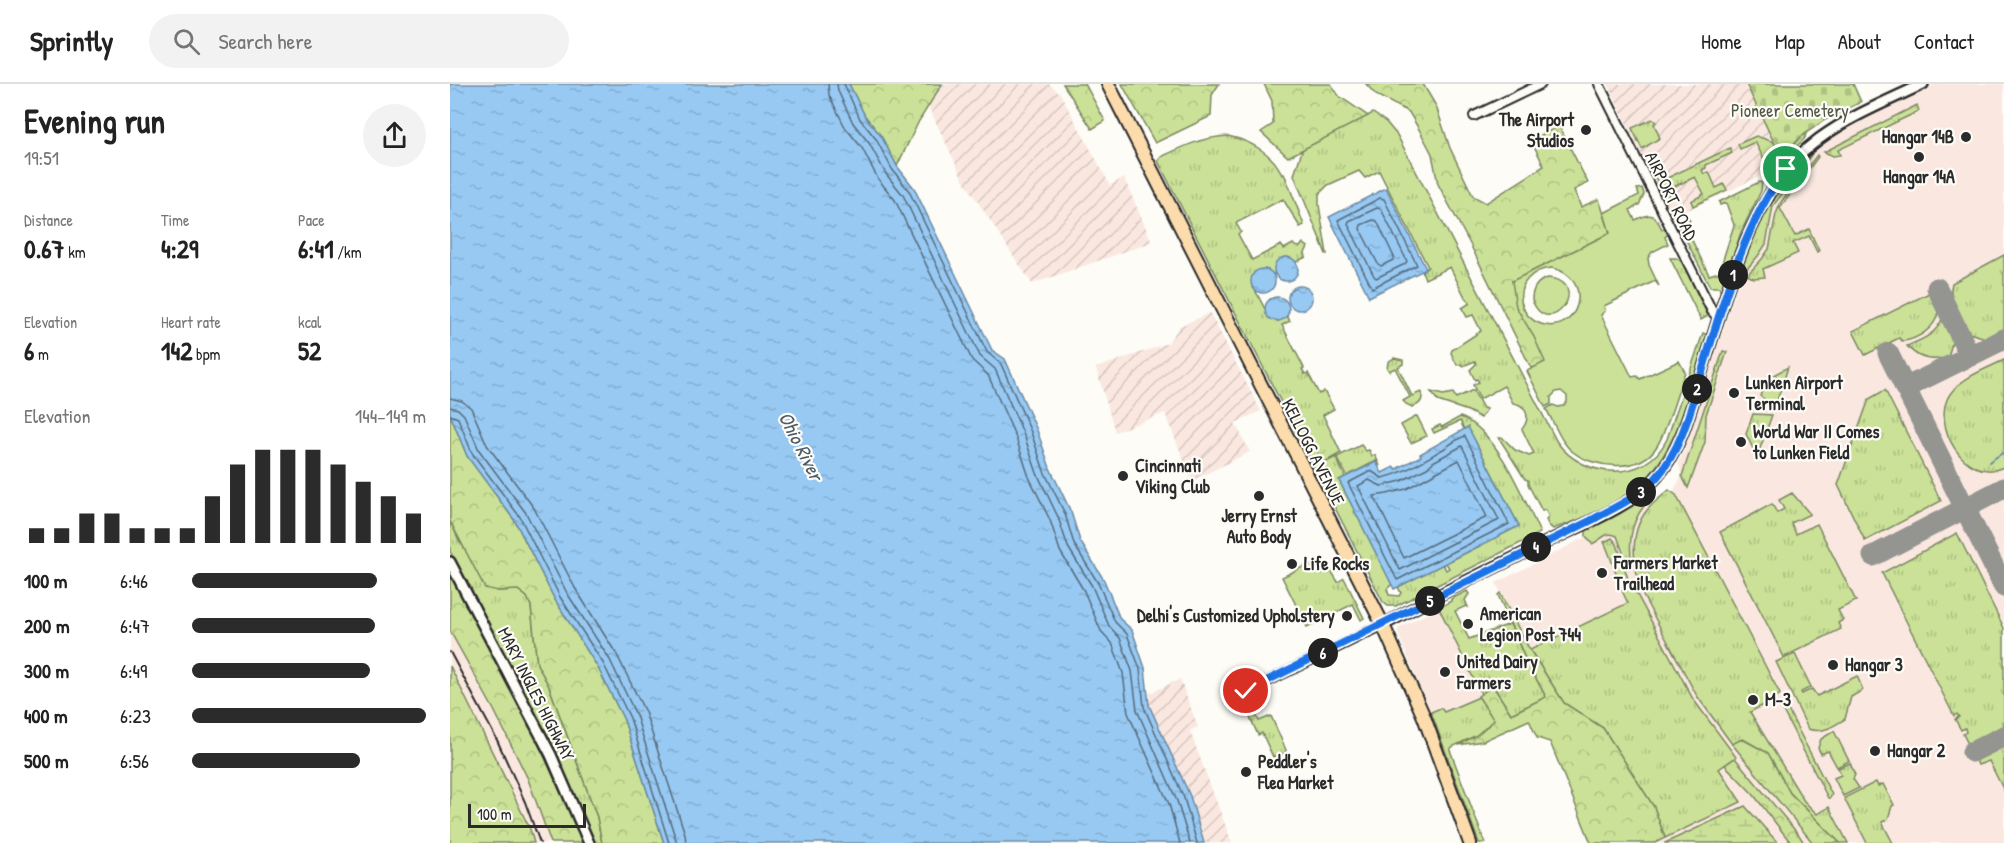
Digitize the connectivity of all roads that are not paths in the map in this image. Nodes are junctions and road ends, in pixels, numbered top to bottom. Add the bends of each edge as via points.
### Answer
1 (1108, 84) edge
2 (1541, 84) edge
3 (1599, 84) edge
4 (1923, 84) edge
5 (1474, 116) dead end
6 (1719, 320) junction
7 (450, 562) edge
8 (1383, 625) junction
9 (1235, 697) dead end
10 (589, 843) edge
11 (1470, 843) edge

1 - 8 main road, KELLOGG AVENUE
2 - 5 street
3 - 6 street, AIRPORT ROAD
4 - 6 street via 1836,128 1786,169 1757,216
6 - 8 street via 1676,447 1665,467 1645,489 1592,520
7 - 10 street, MARY INGLES HIGHWAY via 551,755
8 - 9 street
8 - 11 main road, KELLOGG AVENUE via 1424,717

